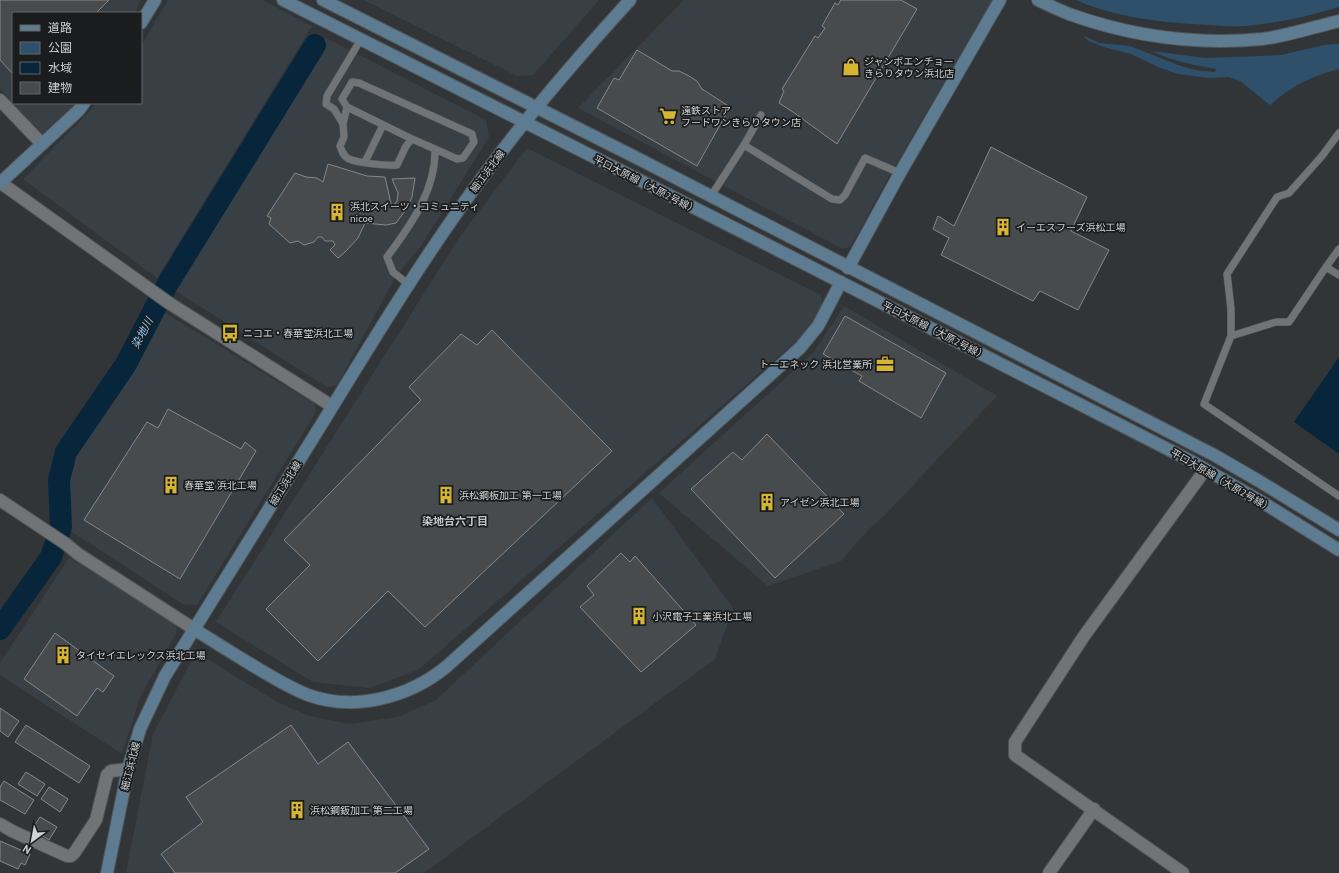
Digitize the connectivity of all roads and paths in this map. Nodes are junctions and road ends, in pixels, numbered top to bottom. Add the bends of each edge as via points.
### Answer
1 (155, 0) edge
2 (283, 0) edge
3 (630, 0) edge
4 (1000, 0) edge
5 (1038, 0) edge
6 (326, 1) edge
7 (142, 21) edge
8 (1339, 21) edge
9 (361, 39) junction
10 (0, 100) edge
11 (83, 104) edge
12 (347, 108) junction
13 (536, 108) junction
14 (760, 115) dead end
15 (525, 122) junction
16 (343, 124) junction
17 (382, 125) junction
18 (1339, 133) edge
19 (412, 139) junction
20 (42, 144) junction
21 (744, 145) junction
22 (435, 149) junction
23 (365, 162) junction
24 (900, 172) junction
25 (0, 183) edge
26 (711, 196) junction
27 (1339, 249) edge
28 (1326, 267) junction
29 (848, 268) junction
30 (1339, 275) edge
31 (841, 282) junction
32 (408, 284) junction
33 (1231, 336) junction
34 (332, 406) junction
35 (1205, 470) junction
36 (1339, 496) edge
37 (0, 500) edge
38 (1339, 530) edge
39 (1339, 550) edge
40 (194, 629) junction
41 (128, 769) junction
42 (1094, 809) junction
43 (0, 824) edge
44 (107, 873) edge
45 (1049, 873) edge
46 (1183, 873) edge

1 - 7 street
2 - 9 street
3 - 13 street, 細江浜北線
4 - 24 street
5 - 8 street via 1068,14 1104,25 1173,38 1210,41 1262,38
6 - 13 street
9 - 15 street
9 - 16 lane via 327,96 326,104 334,109
10 - 20 street
11 - 20 street
12 - 16 lane
12 - 17 lane
12 - 22 lane via 342,99 352,82 359,83 472,134 474,142 463,158 457,159
13 - 15 street, 細江浜北線
13 - 26 street, 平口大原線（大原2号線）
14 - 21 lane
15 - 31 street, 平口大原線（大原2号線）
15 - 32 street, 細江浜北線 via 486,171
16 - 23 lane via 344,137 340,146 344,155 349,159
17 - 19 lane
17 - 23 lane
18 - 33 lane via 1289,193 1277,197 1227,274
19 - 22 lane
19 - 23 lane via 397,165
20 - 25 street
21 - 24 lane via 832,199 840,200 845,195 866,158
21 - 26 lane
22 - 32 lane via 434,171 418,212 387,257 393,272
24 - 29 street
25 - 34 street via 169,303
26 - 29 street, 平口大原線（大原2号線）
27 - 28 lane
28 - 30 lane
28 - 33 lane via 1289,322 1276,322
29 - 38 street, 平口大原線（大原2号線） via 1214,455
31 - 35 street, 平口大原線（大原2号線）
31 - 40 street via 818,326 800,348 446,667 424,683 397,695 376,700 324,699 278,680
32 - 34 street, 細江浜北線
33 - 36 lane via 1204,404
34 - 40 street, 細江浜北線
35 - 39 street, 平口大原線（大原2号線）
35 - 42 street via 1084,636 1014,742 1014,755
37 - 40 street
40 - 41 street, 細江浜北線 via 162,682 140,729
41 - 43 street via 111,771 107,775 96,820 71,856
41 - 44 street, 細江浜北線
42 - 45 street
42 - 46 street

